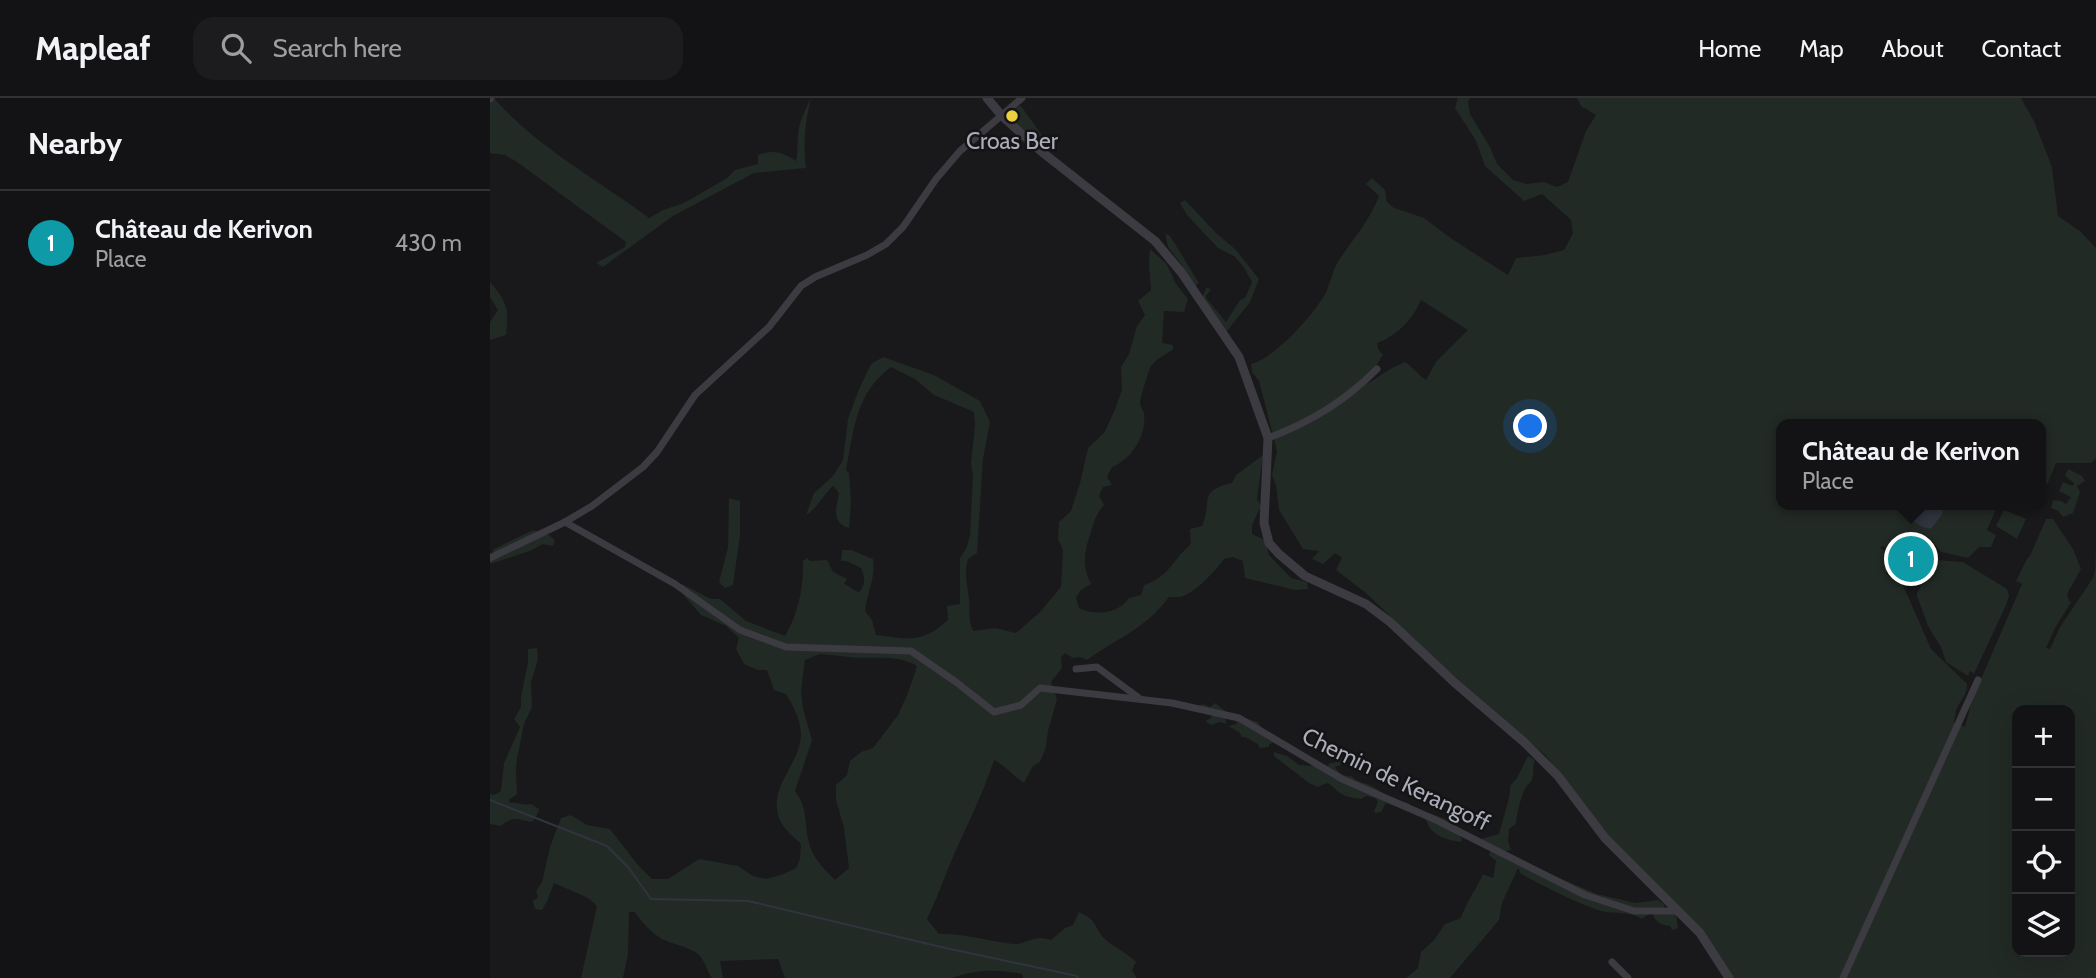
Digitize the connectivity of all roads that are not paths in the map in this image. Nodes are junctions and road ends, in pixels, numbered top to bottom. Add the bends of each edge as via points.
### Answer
1 (986, 98) edge
2 (1022, 98) edge
3 (1002, 116) junction
4 (1377, 369) dead end
5 (1268, 438) junction
6 (565, 522) junction
7 (490, 558) edge
8 (1076, 669) dead end
9 (1979, 680) dead end
10 (1139, 699) junction
11 (1678, 911) junction
12 (1612, 962) dead end
13 (1628, 978) edge
14 (1729, 978) edge
15 (1843, 978) edge

1 - 3 street
2 - 3 street
3 - 5 street via 1165,252 1239,357
3 - 6 street via 945,167 894,237 800,286 769,327 695,395 643,467
4 - 5 street via 1343,399 1298,427
5 - 11 street via 1264,523 1269,543 1305,576 1366,604 1390,622 1524,742 1558,775 1605,838
6 - 7 street
6 - 10 street, Chemin de Kerangoff via 675,584 740,630 786,647 911,652 994,712 1021,705 1040,688
8 - 10 street via 1097,667
9 - 15 street
10 - 11 street, Chemin de Kerangoff via 1239,719 1342,779 1585,895 1634,911
11 - 14 street via 1700,933
12 - 13 street

